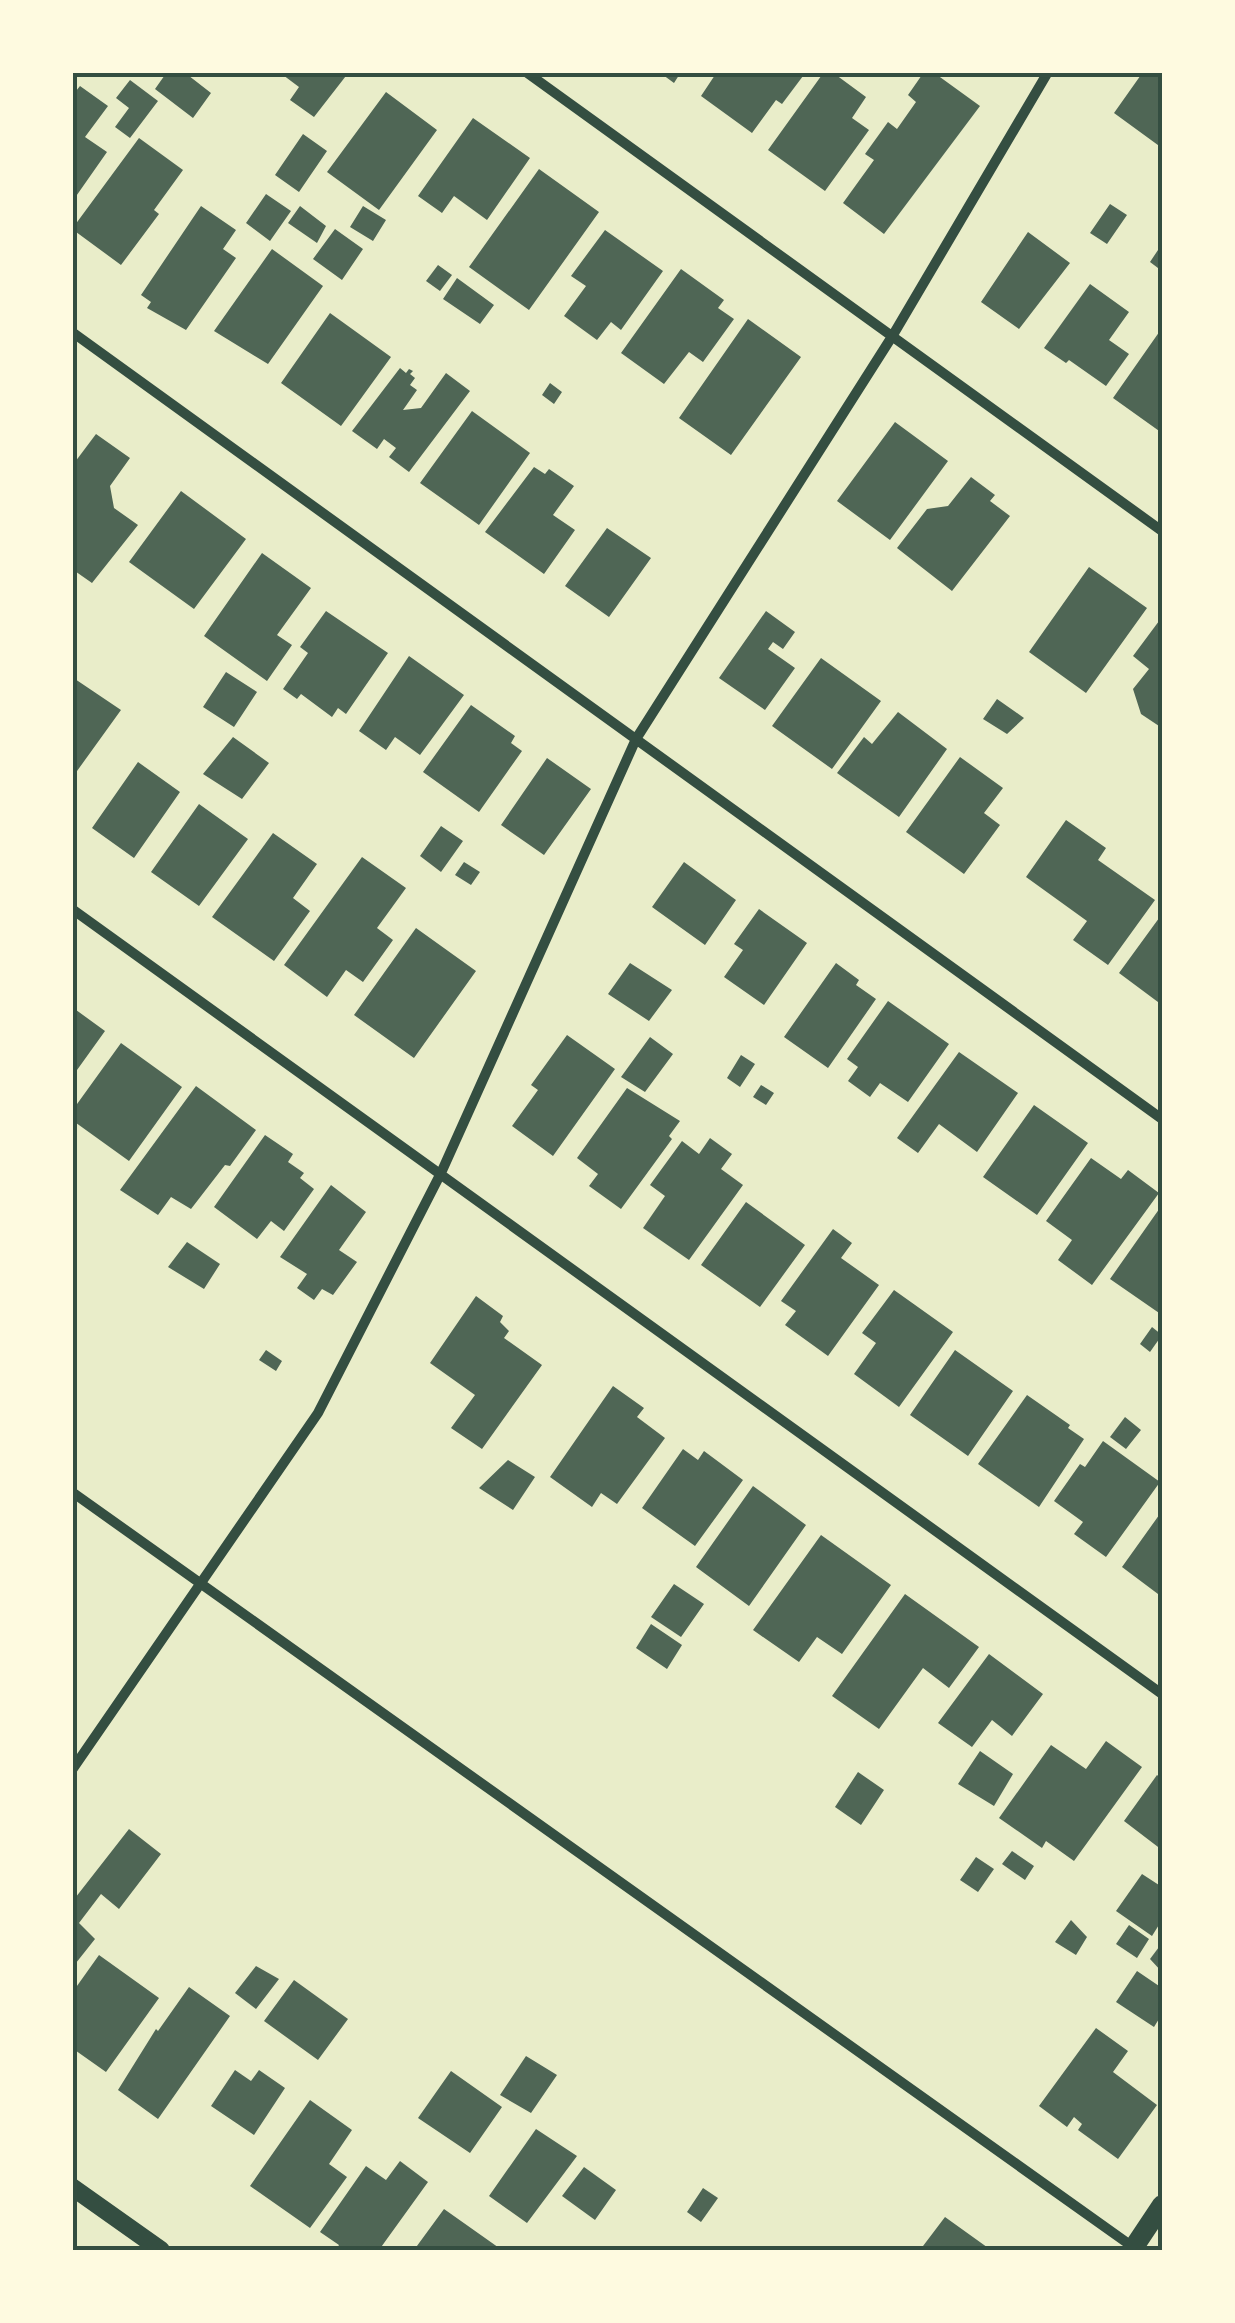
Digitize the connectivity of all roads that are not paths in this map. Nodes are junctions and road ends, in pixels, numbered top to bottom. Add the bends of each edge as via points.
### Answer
1 (526, 72) edge
2 (1048, 72) edge
3 (72, 332) edge
4 (893, 335) junction
5 (1162, 531) edge
6 (636, 739) junction
7 (72, 908) edge
8 (1162, 1119) edge
9 (440, 1173) junction
10 (72, 1492) edge
11 (201, 1583) junction
12 (1162, 1694) edge
13 (72, 1770) edge
14 (72, 2187) edge
15 (1162, 2206) edge
16 (1133, 2249) edge
17 (161, 2250) edge

1 - 4 street
2 - 4 street
3 - 6 street
4 - 5 street
4 - 6 street
6 - 8 street
6 - 9 street
7 - 9 street
9 - 11 street via 318,1414
9 - 12 street
10 - 11 street
11 - 13 street
11 - 16 street
14 - 17 street
15 - 16 main road

